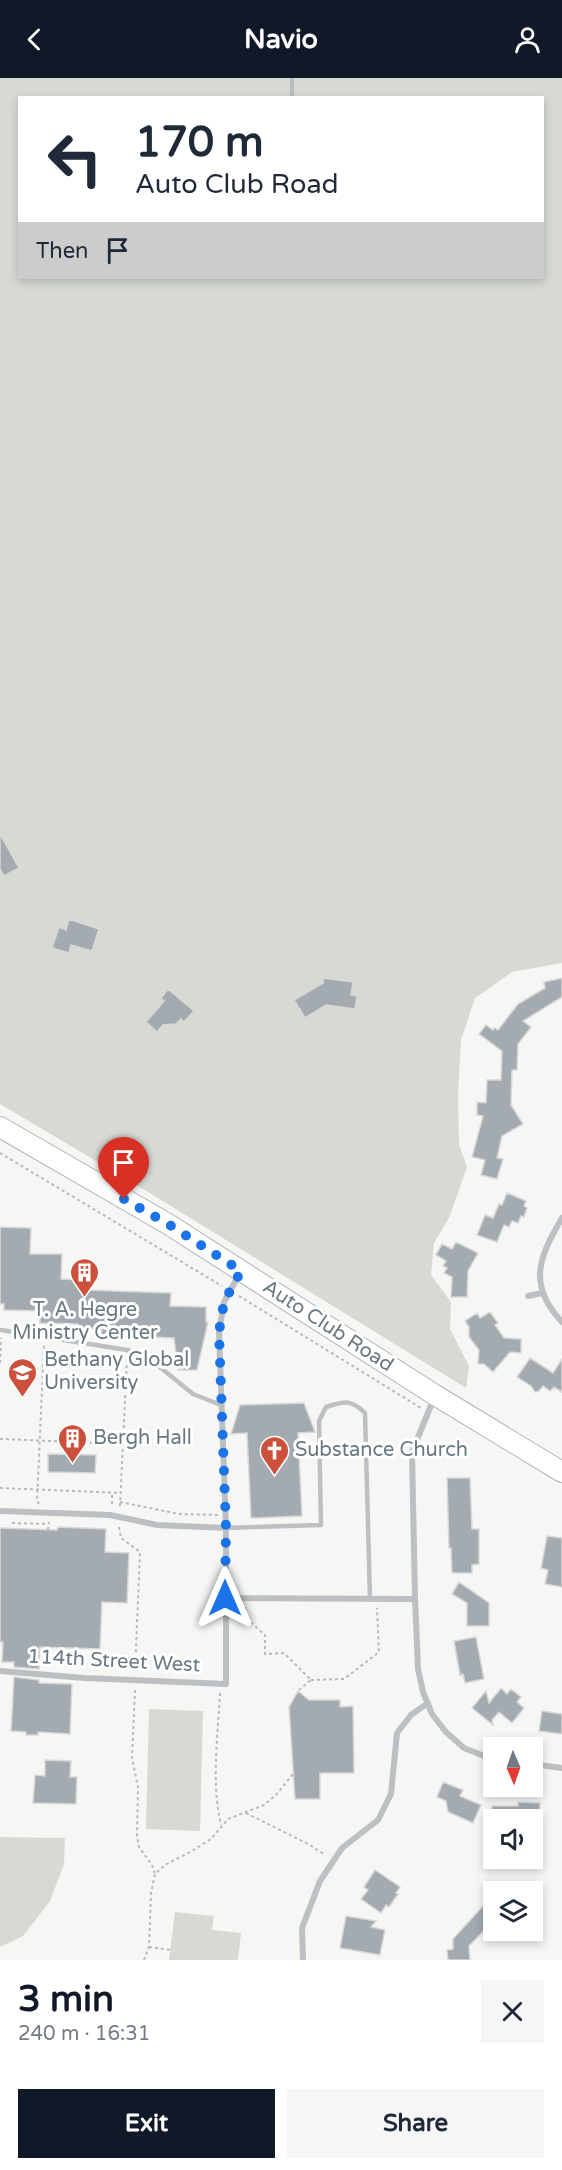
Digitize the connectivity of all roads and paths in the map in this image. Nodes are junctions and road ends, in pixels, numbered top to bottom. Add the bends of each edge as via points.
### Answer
1 (0, 1126) edge
2 (0, 1153) edge
3 (562, 1218) edge
4 (241, 1271) junction
5 (230, 1290) junction
6 (542, 1293) junction
7 (528, 1296) dead end
8 (562, 1322) edge
9 (1, 1330) edge
10 (44, 1337) junction
11 (127, 1350) junction
12 (0, 1363) edge
13 (432, 1404) junction
14 (221, 1405) junction
15 (0, 1439) edge
16 (39, 1441) junction
17 (123, 1444) junction
18 (562, 1472) edge
19 (0, 1488) edge
20 (37, 1490) junction
21 (112, 1493) junction
22 (120, 1493) junction
23 (120, 1502) junction
24 (0, 1511) edge
25 (44, 1512) junction
26 (225, 1515) junction
27 (119, 1516) junction
28 (12, 1523) dead end
29 (48, 1524) junction
30 (226, 1528) junction
31 (48, 1530) dead end
32 (225, 1598) junction
33 (245, 1598) junction
34 (373, 1599) junction
35 (415, 1599) junction
36 (0, 1671) edge
37 (135, 1680) junction
38 (311, 1680) junction
39 (223, 1683) junction
40 (299, 1690) dead end
41 (428, 1703) junction
42 (483, 1756) edge
43 (543, 1765) edge
44 (562, 1768) edge
45 (293, 1774) dead end
46 (246, 1813) junction
47 (221, 1825) junction
48 (334, 1861) junction
49 (155, 1874) junction
50 (149, 1947) junction
51 (171, 1950) dead end
52 (144, 1960) edge
53 (303, 1960) edge

1 - 4 street, Auto Club Road
2 - 5 path
3 - 6 street via 542,1256
4 - 5 street
4 - 13 street, Auto Club Road
5 - 13 path
5 - 14 street via 219,1332
6 - 7 street
6 - 8 street
9 - 10 lane
9 - 12 path
10 - 11 lane
10 - 16 path
11 - 14 lane via 145,1355 193,1394
11 - 17 path
13 - 18 street, Auto Club Road
13 - 35 street via 412,1452
14 - 26 street
15 - 16 path
16 - 17 path
16 - 20 path
17 - 22 path
19 - 20 path
20 - 21 path
20 - 25 path via 37,1500
21 - 22 path
21 - 23 path via 112,1505 120,1507
22 - 23 path
23 - 26 path via 178,1515
24 - 25 street
25 - 27 street
25 - 29 path
26 - 30 street
27 - 30 street via 157,1525
27 - 37 path via 121,1538 140,1552
28 - 29 path
29 - 31 path
30 - 32 street
30 - 34 lane via 321,1525 319,1421 326,1407 342,1402 356,1404 365,1413
32 - 33 street
32 - 39 street
33 - 34 street
33 - 38 path via 245,1617 264,1635 265,1654 284,1653
34 - 35 street
34 - 38 path via 379,1652 344,1678
35 - 41 street via 418,1669
36 - 37 street, 114th Street West
37 - 39 street, 114th Street West
37 - 49 path via 132,1758 138,1787 137,1836
38 - 40 path
39 - 47 path via 216,1779
41 - 42 street via 446,1732 464,1748
41 - 48 street via 411,1715 397,1733 391,1794 378,1820 342,1848
43 - 44 street
45 - 46 path via 264,1805
46 - 47 path
46 - 48 path
47 - 49 path via 211,1839
48 - 53 street via 320,1881 302,1928
49 - 50 path
50 - 51 path
50 - 52 path

